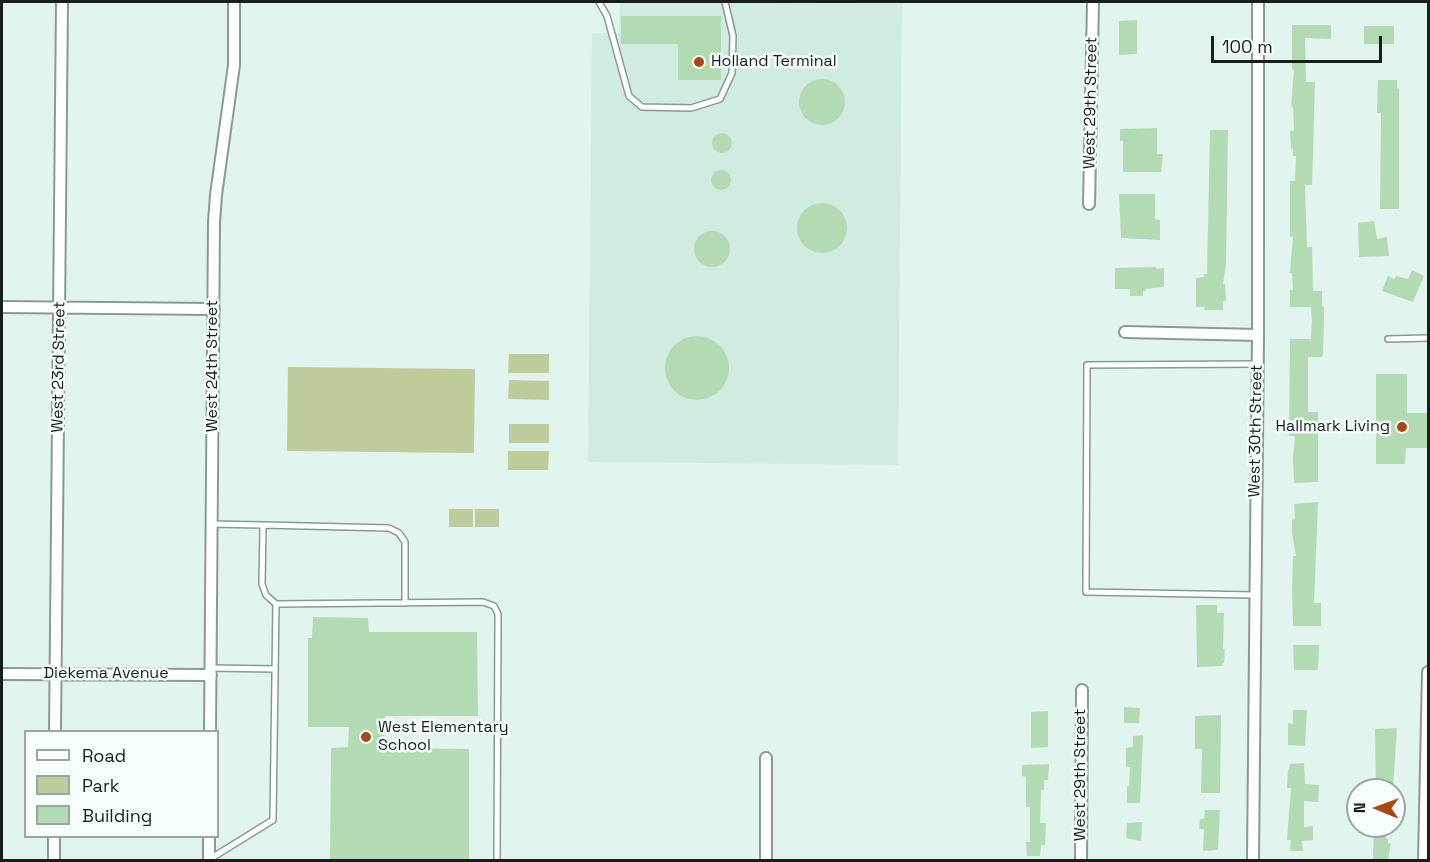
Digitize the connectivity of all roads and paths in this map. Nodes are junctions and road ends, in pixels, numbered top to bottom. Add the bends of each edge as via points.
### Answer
1 (62, 2) edge
2 (234, 2) edge
3 (599, 2) edge
4 (725, 2) edge
5 (1093, 2) edge
6 (1258, 2) edge
7 (1089, 204) dead end
8 (2, 307) edge
9 (60, 307) junction
10 (213, 309) junction
11 (1125, 332) dead end
12 (1258, 335) junction
13 (1428, 338) edge
14 (1388, 339) dead end
15 (1257, 364) junction
16 (212, 524) junction
17 (263, 525) junction
18 (1255, 595) junction
19 (405, 603) junction
20 (276, 604) junction
21 (275, 669) junction
22 (211, 671) junction
23 (1428, 672) edge
24 (55, 673) junction
25 (2, 674) edge
26 (1082, 690) dead end
27 (55, 730) edge
28 (210, 730) edge
29 (766, 758) dead end
30 (54, 838) edge
31 (209, 838) edge
32 (209, 860) edge
33 (54, 861) edge
34 (497, 861) edge
35 (766, 861) edge
36 (1081, 861) edge
37 (1253, 861) edge
38 (1424, 861) edge

1 - 9 street, West 23rd Street
2 - 10 street, West 24th Street via 234,65 216,195
3 - 4 lane via 607,16 629,96 642,107 671,108 691,108 720,99 732,73 733,36
5 - 7 street, West 29th Street
6 - 12 street, West 30th Street
8 - 9 street
9 - 10 street
9 - 24 street, West 23rd Street
10 - 16 street, West 24th Street
11 - 12 street
12 - 15 street, West 30th Street
13 - 14 lane
15 - 18 street, West 30th Street
15 - 18 lane via 1087,364 1086,592
16 - 17 lane
16 - 22 street, West 24th Street
17 - 19 lane via 389,528 399,533 405,542
17 - 20 lane via 262,584 266,595
18 - 37 street, West 30th Street
19 - 20 lane
19 - 34 lane via 483,602 494,606 498,614
20 - 21 lane
21 - 22 lane
21 - 32 lane via 273,820
22 - 24 street, Diekema Avenue
22 - 28 street, West 24th Street
23 - 38 street
24 - 25 street, Diekema Avenue
24 - 27 street, West 23rd Street
26 - 36 street, West 29th Street
29 - 35 street
30 - 33 street
31 - 32 street

